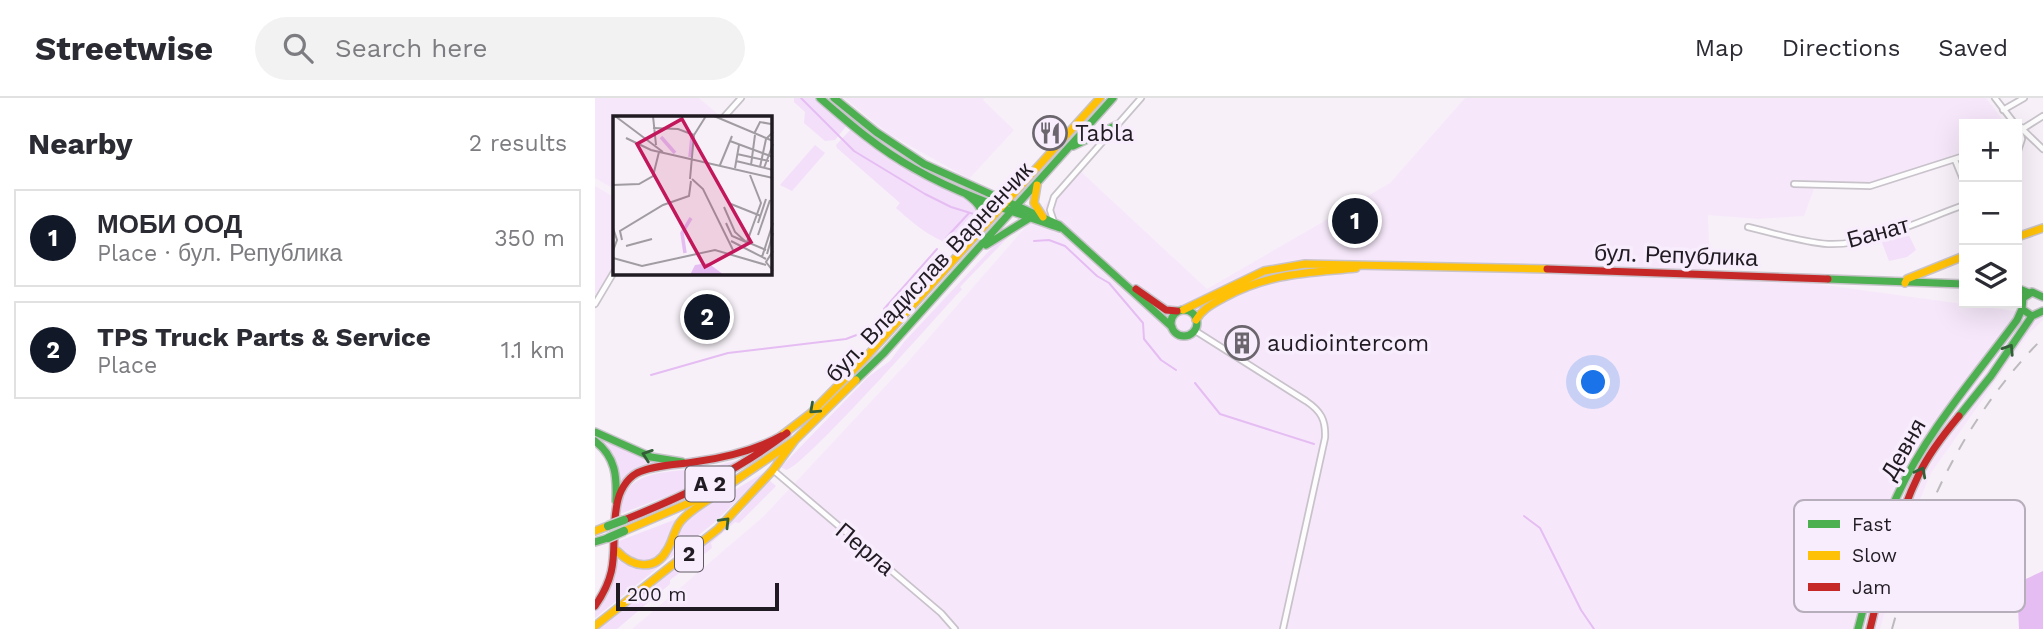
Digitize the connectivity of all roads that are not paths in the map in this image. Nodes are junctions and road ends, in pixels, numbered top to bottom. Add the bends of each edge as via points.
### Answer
1 (741, 98) edge
2 (820, 98) edge
3 (834, 98) edge
4 (1100, 98) edge
5 (1113, 98) edge
6 (1141, 98) edge
7 (1995, 98) edge
8 (2024, 98) edge
9 (2003, 110) junction
10 (725, 116) edge
11 (2043, 116) edge
12 (2011, 119) edge
13 (1117, 125) junction
14 (2022, 125) edge
15 (2022, 131) edge
16 (1069, 148) junction
17 (2043, 149) edge
18 (1959, 158) edge
19 (1955, 160) junction
20 (1959, 170) edge
21 (1038, 184) junction
22 (1794, 184) dead end
23 (966, 194) junction
24 (1005, 206) junction
25 (1959, 207) edge
26 (1015, 209) junction
27 (1043, 217) junction
28 (1028, 219) junction
29 (1054, 222) junction
30 (1748, 227) dead end
31 (2043, 228) edge
32 (982, 230) junction
33 (1065, 230) junction
34 (2022, 235) edge
35 (972, 256) junction
36 (1959, 258) edge
37 (1386, 266) junction
38 (613, 274) edge
39 (1124, 282) junction
40 (1905, 283) junction
41 (1959, 284) edge
42 (2022, 289) edge
43 (2039, 294) edge
44 (2022, 302) edge
45 (595, 304) edge
46 (2022, 305) edge
47 (2018, 308) edge
48 (1181, 311) junction
49 (2043, 311) edge
50 (2032, 316) junction
51 (1196, 320) junction
52 (1172, 327) junction
53 (1194, 330) junction
54 (595, 432) edge
55 (787, 433) junction
56 (796, 440) junction
57 (595, 442) edge
58 (696, 463) junction
59 (773, 470) junction
60 (726, 487) junction
61 (1897, 500) edge
62 (1908, 500) edge
63 (616, 505) junction
64 (595, 531) edge
65 (595, 542) edge
66 (616, 550) junction
67 (595, 606) edge
68 (1862, 612) edge
69 (1874, 612) edge
70 (595, 626) edge
71 (955, 629) edge
72 (1283, 629) edge
73 (1858, 629) edge
74 (1870, 629) edge

1 - 10 street
2 - 23 main road via 887,151
3 - 24 main road via 924,164
4 - 24 main road, бул. Владислав Варненчик
5 - 16 main road, бул. Владислав Варненчик
6 - 13 street
7 - 9 street
8 - 9 street
9 - 12 street
11 - 14 street
13 - 16 main road
13 - 29 street via 1054,197 1050,210
15 - 17 street
16 - 21 main road, бул. Владислав Варненчик
18 - 19 street, Банат
19 - 20 street
19 - 22 street, Банат via 1870,186
21 - 26 main road, бул. Владислав Варненчик
21 - 27 main road via 1034,203
23 - 24 main road
23 - 32 main road via 983,208
24 - 26 main road
24 - 32 main road, бул. Владислав Варненчик
25 - 30 street, Банат via 1847,243 1812,242
26 - 27 main road
26 - 28 main road
26 - 35 main road, бул. Владислав Варненчик
27 - 29 main road
28 - 33 main road
28 - 35 main road
29 - 33 main road
31 - 34 main road
32 -> 55 main road, бул. Владислав Варненчик via 855,368
33 - 39 main road
35 - 56 main road, бул. Владислав Варненчик
36 - 40 main road
37 - 40 main road, бул. Република
37 - 48 main road, бул. Република via 1326,263 1272,268
37 - 51 main road, бул. Република via 1272,277 1206,307
38 - 45 street
39 - 48 main road via 1166,310
39 - 52 main road
40 - 41 main road, бул. Република
42 - 43 main road
43 - 44 main road, Девня
46 - 50 main road
47 - 61 main road, Девня via 2009,331 1931,435
48 - 51 main road via 1190,312
48 - 52 main road via 1173,318
49 - 50 main road
62 -> 50 main road, Девня via 1938,443
51 - 53 main road
52 - 53 main road via 1184,336
53 - 72 street via 1319,410 1324,423 1325,438
58 -> 54 main road via 651,457
55 - 58 main road via 746,451
55 - 64 main road, A 2, bridge via 717,480
56 - 59 main road, бул. Владислав Варненчик / 2
56 - 60 main road, A 2
57 - 63 main road via 607,450 615,466
58 - 63 main road via 636,473 623,487
70 -> 59 main road, 2 via 718,529
59 - 71 street, Перла
60 - 65 main road, A 2, bridge
60 - 66 main road via 683,519 668,551 656,562 632,564
63 - 66 main road
66 - 67 main road via 610,585
68 - 73 main road, Девня
74 -> 69 main road, Девня

